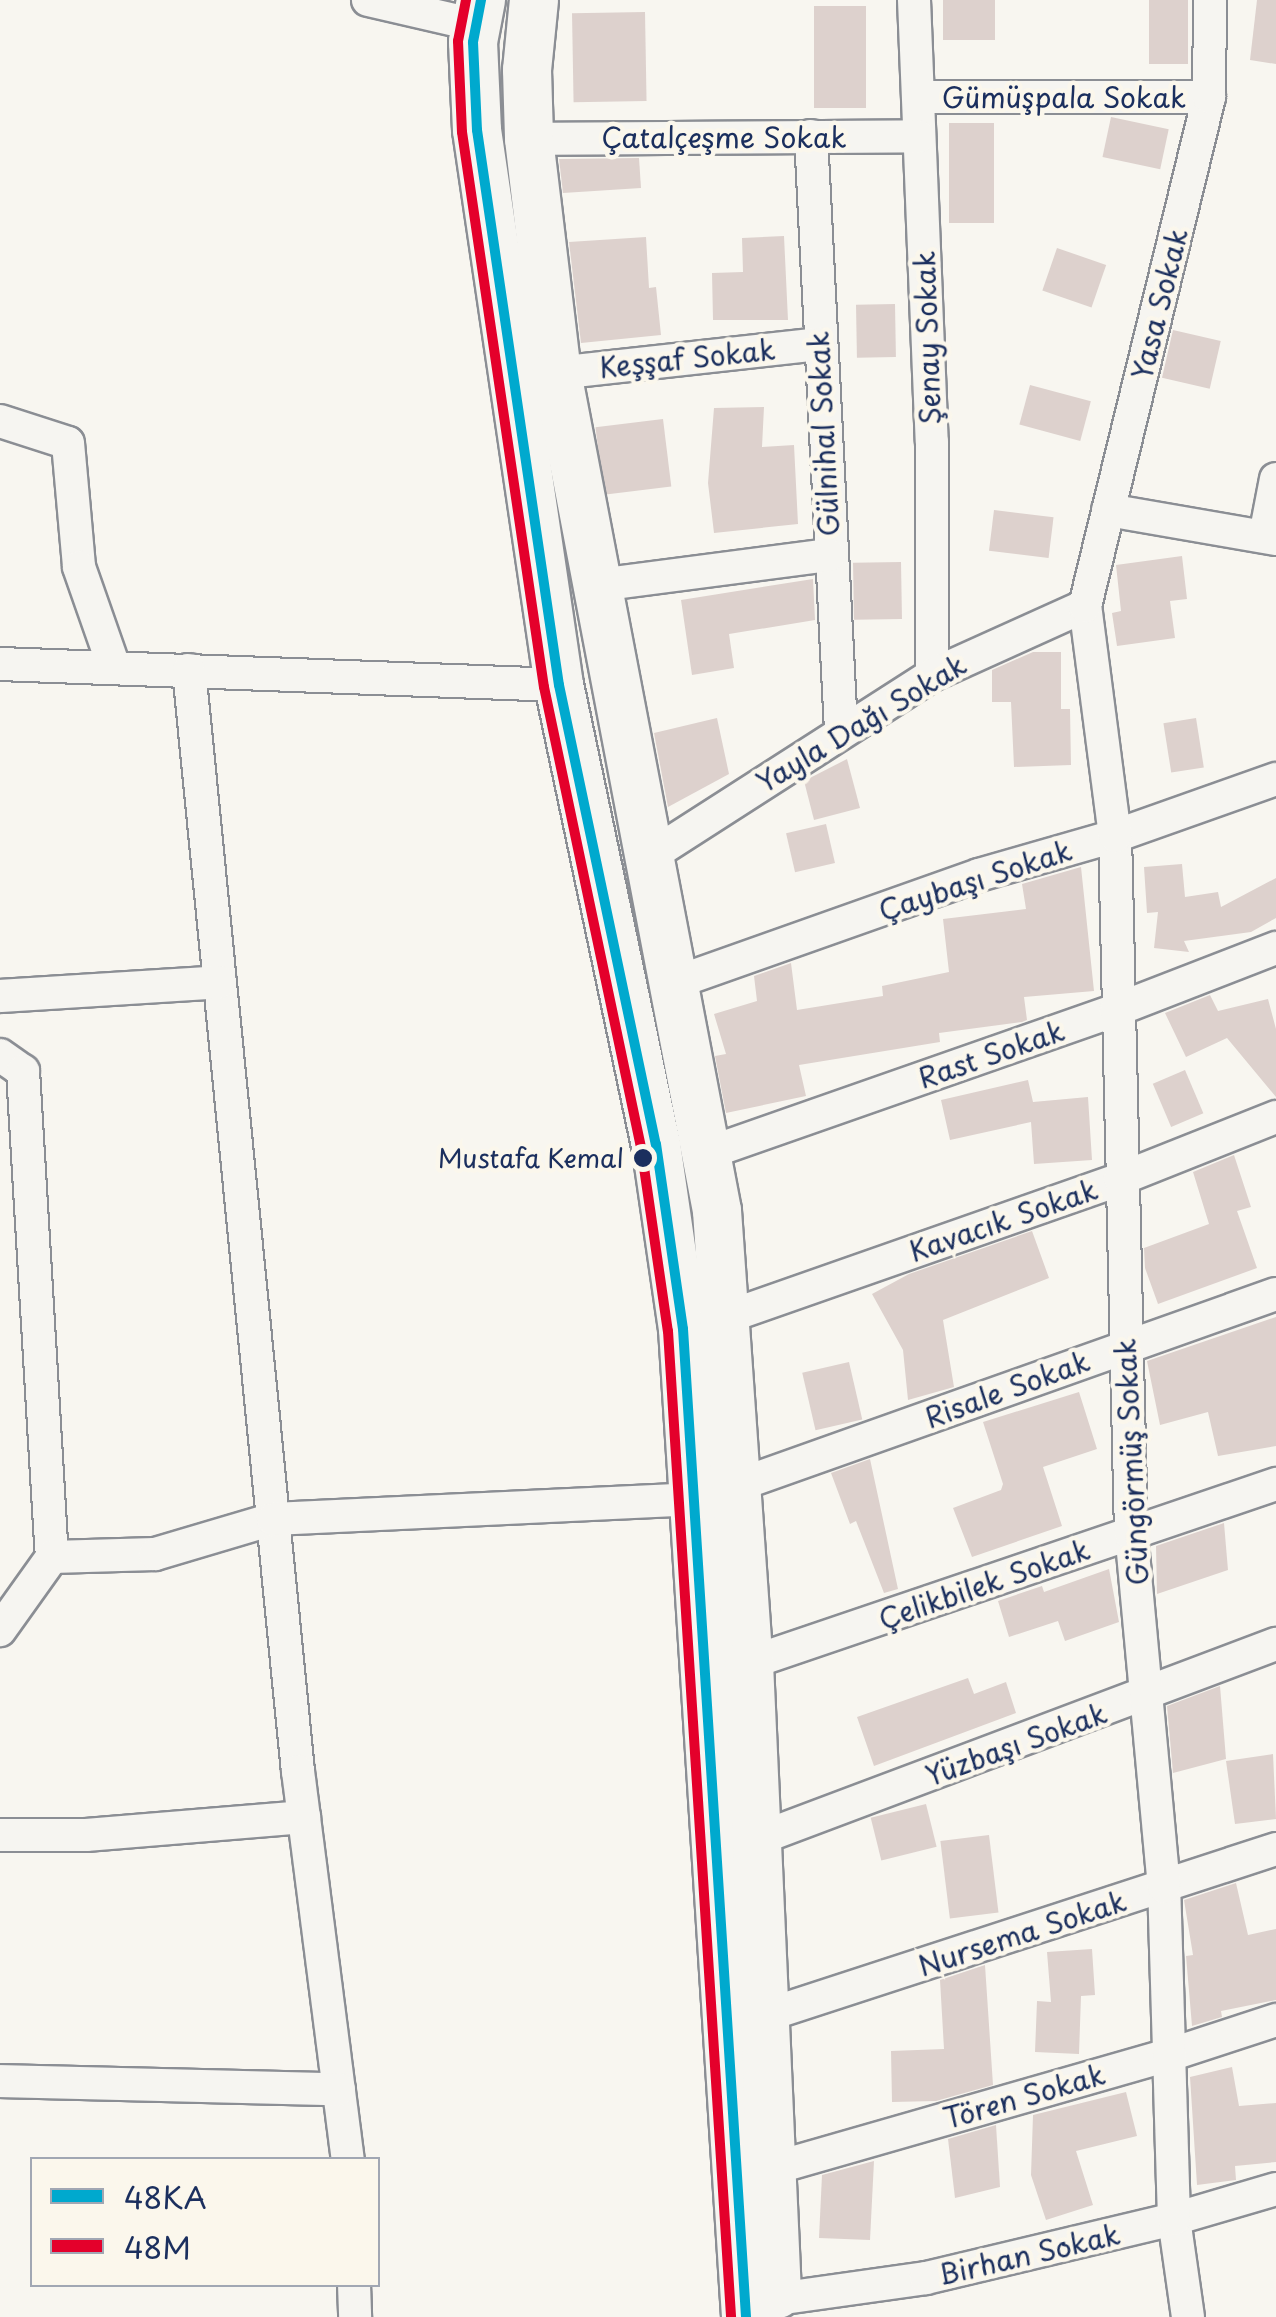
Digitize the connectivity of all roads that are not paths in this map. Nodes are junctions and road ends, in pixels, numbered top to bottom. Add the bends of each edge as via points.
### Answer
1 (368, 0) edge
2 (534, 0) edge
3 (914, 0) edge
4 (1210, 0) edge
5 (479, 13) edge
6 (919, 97) junction
7 (1209, 97) junction
8 (811, 136) junction
9 (919, 136) junction
10 (529, 138) junction
11 (818, 344) junction
12 (557, 373) junction
13 (0, 422) edge
14 (1276, 479) edge
15 (1108, 510) junction
16 (1270, 537) edge
17 (829, 554) junction
18 (598, 585) junction
19 (1085, 606) junction
20 (0, 664) edge
21 (114, 667) junction
22 (189, 670) junction
23 (932, 675) junction
24 (559, 685) junction
25 (841, 731) junction
26 (1276, 778) edge
27 (1115, 836) junction
28 (648, 858) junction
29 (1276, 948) edge
30 (220, 982) junction
31 (674, 983) junction
32 (0, 996) edge
33 (1116, 1010) junction
34 (0, 1055) edge
35 (1276, 1117) edge
36 (705, 1154) junction
37 (1120, 1179) junction
38 (1276, 1294) edge
39 (727, 1317) junction
40 (1124, 1347) junction
41 (738, 1484) junction
42 (1276, 1484) edge
43 (692, 1499) junction
44 (273, 1519) junction
45 (1131, 1534) junction
46 (52, 1557) junction
47 (0, 1630) edge
48 (1276, 1644) edge
49 (749, 1663) junction
50 (1148, 1695) junction
51 (304, 1817) junction
52 (0, 1836) edge
53 (755, 1840) junction
54 (1276, 1849) edge
55 (1164, 1887) junction
56 (767, 2015) junction
57 (1276, 2020) edge
58 (1169, 2055) junction
59 (0, 2081) edge
60 (339, 2089) junction
61 (348, 2157) edge
62 (771, 2169) junction
63 (1276, 2189) edge
64 (1174, 2219) junction
65 (354, 2287) edge
66 (767, 2311) edge
67 (355, 2317) edge
68 (1188, 2317) edge

1 - 5 street
2 - 10 main road
3 - 6 street, Şenay Sokak
4 - 7 street, Yasa Sokak
5 - 24 main road via 477,130
6 - 7 street, Gümüşpala Sokak
6 - 9 street, Şenay Sokak
7 - 15 street, Yasa Sokak
8 - 9 street, Çatalçeşme Sokak
8 - 10 street, Çatalçeşme Sokak
8 - 11 street, Gülnihal Sokak
9 - 23 street, Şenay Sokak via 932,442
10 - 12 main road
11 - 12 street, Keşşaf Sokak
11 - 17 street, Gülnihal Sokak
12 - 18 main road
13 - 21 street via 68,443 79,568
14 - 16 street
15 - 16 street
15 - 19 street, Yasa Sokak
17 - 18 street
17 - 25 street, Gülnihal Sokak
18 - 28 main road
19 - 23 street, Yayla Dağı Sokak
19 - 27 street, Güngörmüş Sokak
20 - 21 street
21 - 22 street
22 - 24 street
22 - 30 street
23 - 25 street, Yayla Dağı Sokak
24 - 43 main road via 656,1144 683,1329
25 - 28 street, Yayla Dağı Sokak
26 - 27 street, Çaybaşı Sokak
27 - 31 street, Çaybaşı Sokak via 979,875
27 - 33 street, Güngörmüş Sokak
28 - 31 main road
29 - 33 street, Rast Sokak
30 - 32 street
30 - 44 street
31 - 36 main road
33 - 36 street, Rast Sokak
33 - 37 street, Güngörmüş Sokak
34 - 46 street via 23,1071
35 - 37 street, Kavacık Sokak
36 - 39 main road
37 - 39 street, Kavacık Sokak
37 - 40 street, Güngörmüş Sokak
38 - 40 street, Risale Sokak
39 - 41 main road
40 - 41 street, Risale Sokak
40 - 45 street, Güngörmüş Sokak
41 - 49 main road
42 - 45 street, Çelikbilek Sokak
43 - 44 street
43 - 66 main road
44 - 46 street via 155,1554
44 - 51 street
45 - 49 street, Çelikbilek Sokak
45 - 50 street, Güngörmüş Sokak
46 - 47 street
48 - 50 street, Yüzbaşı Sokak
49 - 53 main road
50 - 53 street, Yüzbaşı Sokak
50 - 55 street, Güngörmüş Sokak
51 - 52 street
51 - 60 street
53 - 56 main road
54 - 55 street, Nursema Sokak
55 - 56 street, Nursema Sokak
55 - 58 street, Güngörmüş Sokak
56 - 62 main road
57 - 58 street, Tören Sokak
58 - 62 street, Tören Sokak
58 - 64 street, Güngörmüş Sokak
59 - 60 street
60 - 61 street
62 - 66 main road
63 - 64 street, Birhan Sokak
64 - 66 street, Birhan Sokak
64 - 68 street, Güngörmüş Sokak
65 - 67 street

